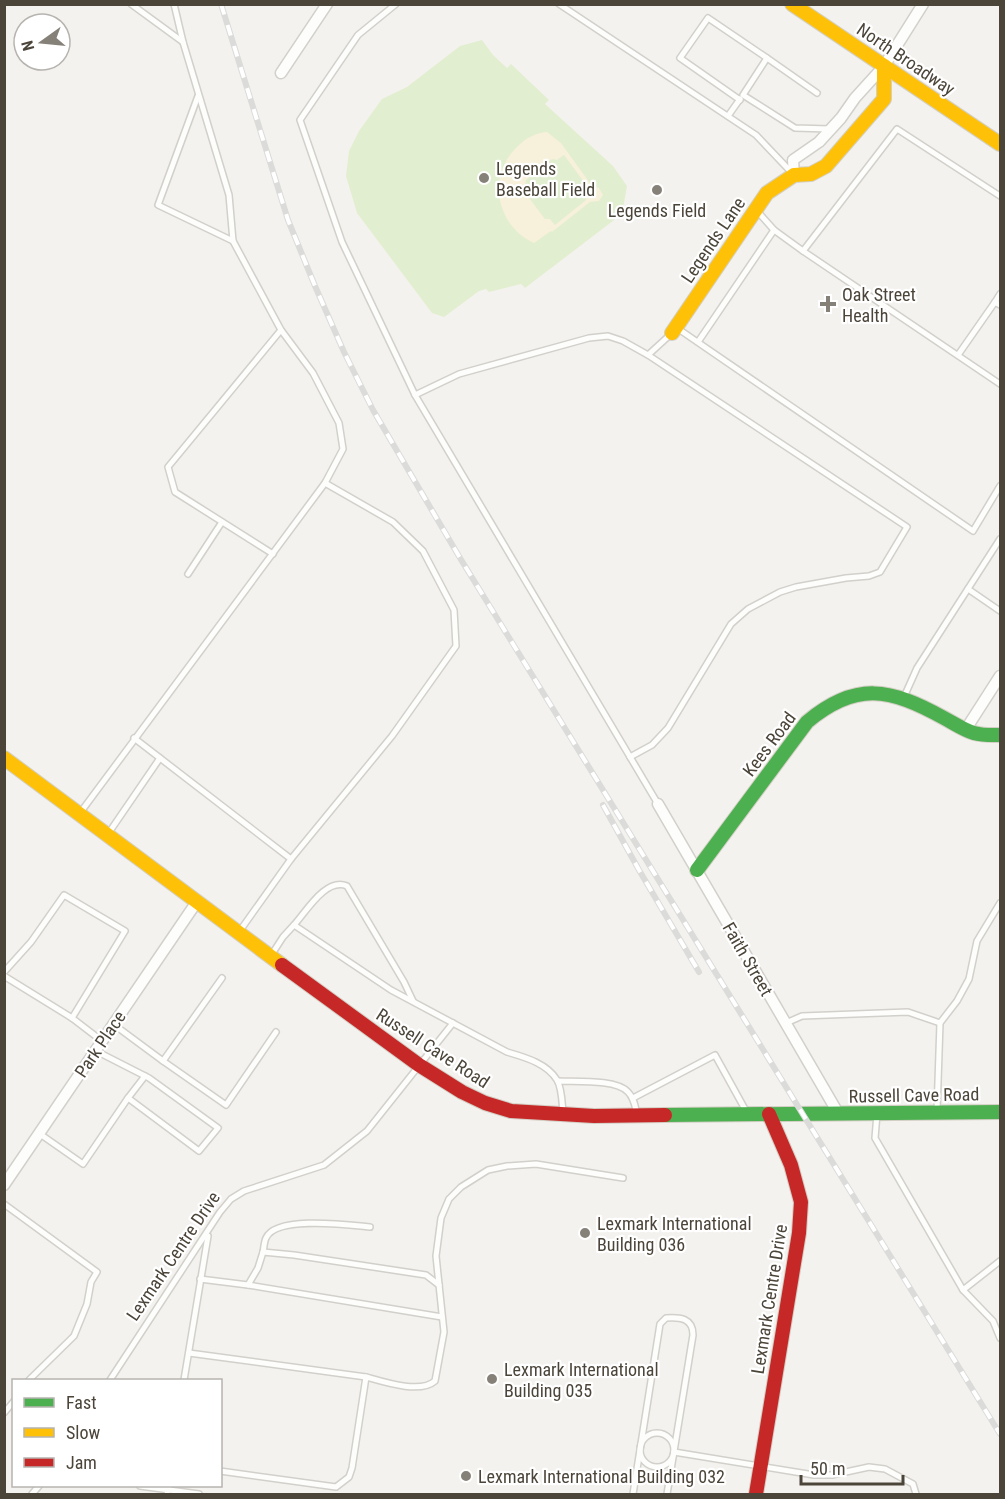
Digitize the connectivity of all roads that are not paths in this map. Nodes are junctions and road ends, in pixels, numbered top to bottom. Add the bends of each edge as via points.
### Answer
1 (131, 4) edge
2 (174, 4) edge
3 (327, 4) edge
4 (396, 4) edge
5 (559, 4) edge
6 (792, 4) edge
7 (923, 4) edge
8 (183, 42) junction
9 (767, 58) junction
10 (884, 66) junction
11 (281, 73) dead end
12 (817, 93) dead end
13 (199, 95) junction
14 (741, 98) junction
15 (728, 116) junction
16 (832, 129) junction
17 (1000, 144) edge
18 (794, 175) junction
19 (1000, 196) edge
20 (756, 210) junction
21 (774, 230) junction
22 (233, 241) junction
23 (803, 251) junction
24 (1000, 294) edge
25 (998, 303) edge
26 (281, 330) junction
27 (674, 330) junction
28 (698, 342) junction
29 (648, 355) junction
30 (958, 355) junction
31 (1000, 384) edge
32 (415, 395) junction
33 (325, 483) junction
34 (1000, 486) edge
35 (222, 522) junction
36 (1000, 539) edge
37 (273, 554) junction
38 (188, 574) dead end
39 (968, 589) junction
40 (1000, 610) edge
41 (1000, 676) edge
42 (904, 699) junction
43 (966, 729) junction
44 (1000, 735) edge
45 (134, 738) junction
46 (630, 757) junction
47 (4, 758) edge
48 (160, 758) junction
49 (658, 804) joint
50 (79, 814) junction
51 (107, 836) junction
52 (291, 859) junction
53 (697, 870) junction
54 (196, 903) junction
55 (1000, 903) edge
56 (294, 925) junction
57 (238, 933) junction
58 (270, 957) junction
59 (4, 972) edge
60 (4, 976) edge
61 (222, 978) dead end
62 (413, 1000) junction
63 (72, 1018) junction
64 (453, 1023) junction
65 (786, 1023) junction
66 (940, 1023) junction
67 (113, 1024) junction
68 (276, 1032) dead end
69 (102, 1041) junction
70 (96, 1051) junction
71 (163, 1061) junction
72 (419, 1065) junction
73 (145, 1076) junction
74 (558, 1081) junction
75 (128, 1098) junction
76 (633, 1098) junction
77 (1000, 1112) edge
78 (838, 1113) junction
79 (877, 1113) junction
80 (936, 1113) junction
81 (769, 1114) junction
82 (563, 1115) junction
83 (748, 1115) junction
84 (637, 1116) junction
85 (40, 1134) junction
86 (623, 1178) dead end
87 (4, 1185) edge
88 (4, 1204) edge
89 (370, 1227) dead end
90 (208, 1232) junction
91 (264, 1252) junction
92 (1000, 1261) edge
93 (200, 1280) junction
94 (248, 1285) junction
95 (439, 1285) junction
96 (963, 1290) junction
97 (442, 1317) junction
98 (1000, 1338) edge
99 (189, 1353) junction
100 (366, 1377) junction
101 (31, 1379) edge
102 (111, 1379) edge
103 (184, 1379) edge
104 (642, 1444) junction
105 (674, 1452) junction
106 (760, 1468) junction
107 (222, 1471) edge
108 (151, 1487) edge
109 (168, 1490) edge
110 (199, 1494) edge
111 (633, 1494) edge
112 (667, 1494) edge
113 (756, 1494) edge
114 (916, 1494) edge

1 - 8 lane
2 - 8 lane
3 - 11 street
4 - 32 lane via 358,35 300,120 342,242
5 - 15 lane
6 - 10 street, North Broadway
7 - 10 street
8 - 13 lane
9 - 12 lane
9 - 14 lane
9 - 14 lane via 708,18 680,58
10 - 16 street
10 - 17 street, North Broadway
10 - 18 street, Legends Lane via 884,99 826,166 811,174
13 - 22 lane via 229,195
13 - 22 lane via 158,205
14 - 15 lane
14 - 16 lane via 795,128
15 - 18 lane via 756,135
16 - 18 street via 793,160
18 - 20 street, Legends Lane via 767,193
19 - 23 lane via 897,129
20 - 21 lane
20 - 27 street, Legends Lane
21 - 23 lane
21 - 28 lane
22 - 26 lane
23 - 30 lane
24 - 25 lane
25 - 30 lane
26 - 33 lane via 313,373 339,423 343,449
26 - 35 lane via 168,467 175,492
27 - 28 lane
27 - 29 lane
28 - 34 lane via 973,531
29 - 32 lane via 608,336 589,338 459,374
29 - 46 lane via 907,526 879,572 796,587 748,609 731,624 668,728 652,745
30 - 31 lane
32 - 46 lane
33 - 37 lane
33 - 52 lane via 393,522 423,551 454,610 456,646 392,736
35 - 37 lane
35 - 38 lane
36 - 39 lane
37 - 45 lane
39 - 40 lane
39 - 42 lane via 917,668
41 - 43 street
42 - 43 street, Kees Road
42 - 53 street, Kees Road via 857,694 816,713
43 - 44 street, Kees Road via 975,735
45 - 48 lane
45 - 50 lane
46 - 49 lane
47 - 50 street, Russell Cave Road
48 - 51 lane
48 - 52 lane
49 - 53 street, Faith Street
50 - 51 street, Russell Cave Road
51 - 54 street, Russell Cave Road
52 - 57 lane
53 - 65 street, Faith Street
54 - 57 street, Russell Cave Road
54 - 67 street, Park Place
55 - 66 lane via 977,941 969,979
56 - 58 lane
56 - 62 lane via 391,990
56 - 62 lane via 326,888 347,886
57 - 58 street, Russell Cave Road
58 - 72 street, Russell Cave Road
59 - 63 lane via 32,942 64,895 124,932
60 - 63 lane
61 - 71 lane
62 - 64 lane
63 - 69 lane
64 - 72 lane, Lexmark Centre Drive
64 - 74 lane via 507,1052 526,1057
65 - 66 lane via 802,1016 908,1012
65 - 78 street, Faith Street
66 - 80 lane
67 - 69 street, Park Place
67 - 71 lane
68 - 71 lane via 226,1105
69 - 70 street, Park Place
70 - 73 lane
70 - 85 street, Park Place
72 - 82 street, Russell Cave Road via 485,1103 512,1111
72 - 90 lane, Lexmark Centre Drive via 367,1131 324,1165 244,1191 231,1199
73 - 75 lane
73 - 75 lane via 218,1128 199,1151
74 - 76 lane via 614,1084
74 - 82 lane
75 - 85 lane via 83,1164
76 - 83 lane via 715,1055
76 - 84 lane
77 - 80 street, Russell Cave Road
78 - 79 street, Russell Cave Road
78 - 81 street, Russell Cave Road
79 - 80 street, Russell Cave Road
79 - 96 lane via 875,1138
81 - 83 street, Russell Cave Road
81 - 106 street, Lexmark Centre Drive via 791,1165 801,1202
82 - 84 street, Russell Cave Road
83 - 84 street, Russell Cave Road
85 - 87 street, Park Place
86 - 95 lane via 536,1164 488,1170 460,1187 449,1199 441,1218 436,1256
88 - 101 lane via 97,1272 74,1336
89 - 91 lane via 300,1222 273,1231 266,1237
90 - 93 lane
90 - 102 lane, Lexmark Centre Drive
91 - 94 lane
91 - 95 lane via 426,1275
92 - 96 lane
93 - 94 lane
93 - 99 lane
94 - 97 lane
95 - 97 lane
96 - 98 lane via 993,1321
97 - 100 lane via 444,1332 435,1381 430,1386 420,1388
99 - 100 lane
99 - 103 lane
100 - 107 lane via 352,1468 343,1483 336,1487
104 - 105 lane via 653,1434 664,1434 672,1442
104 - 105 lane via 644,1460 653,1466 664,1465
104 - 105 lane via 660,1324 666,1318 678,1317 693,1327 693,1335
104 - 111 lane
105 - 106 lane
105 - 112 lane
106 - 113 street, Lexmark Centre Drive
106 - 114 lane via 814,1475 869,1467 885,1469 913,1484
108 - 109 lane
109 - 110 lane

